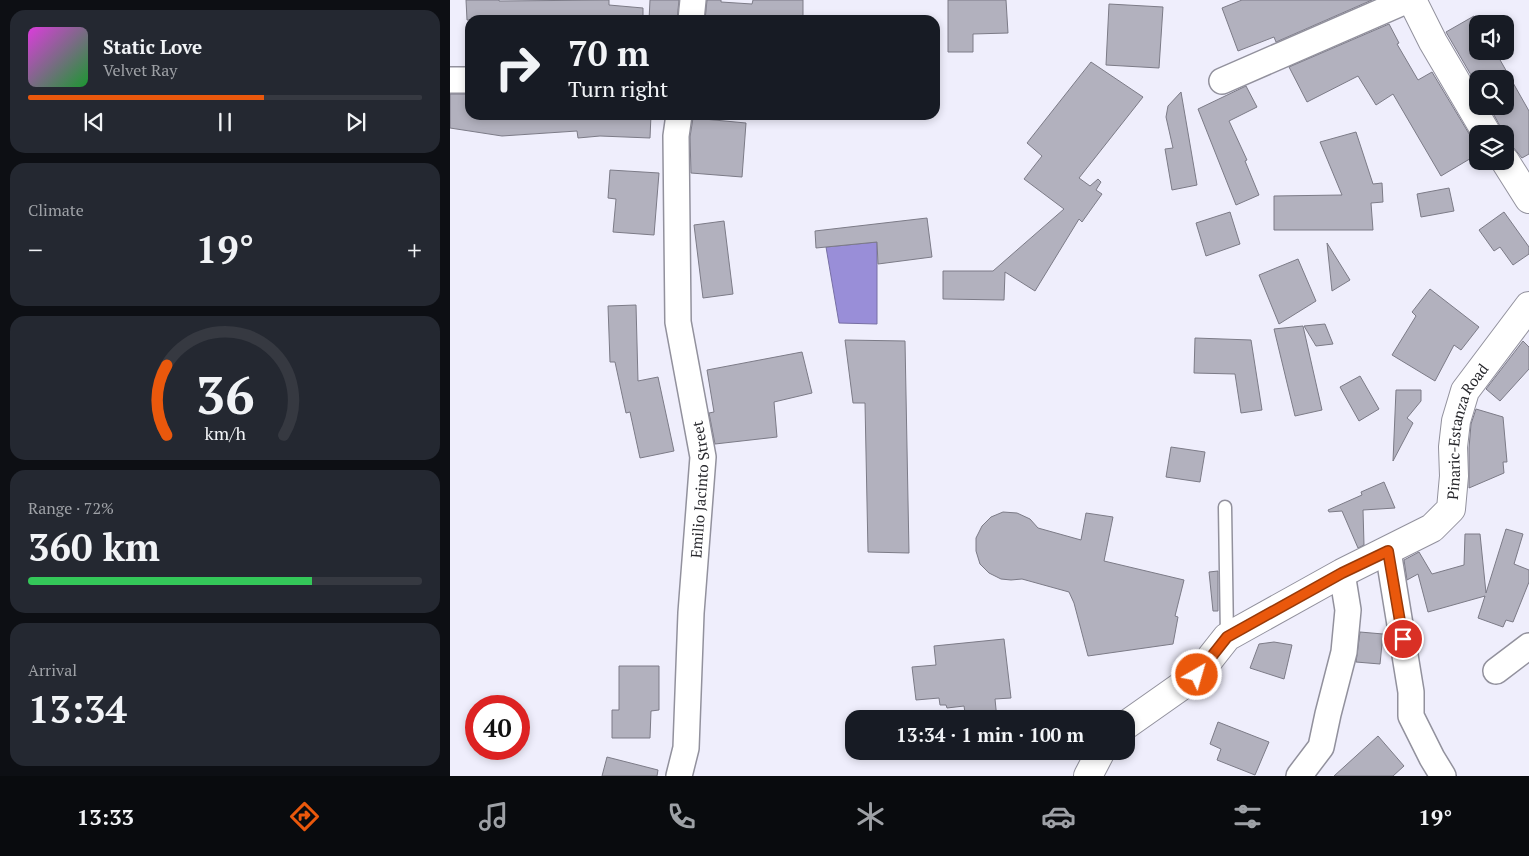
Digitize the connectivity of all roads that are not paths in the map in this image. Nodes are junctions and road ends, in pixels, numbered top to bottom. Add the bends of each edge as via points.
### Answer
1 (693, 0) edge
2 (1408, 0) edge
3 (1412, 0) edge
4 (692, 15) edge
5 (450, 80) edge
6 (465, 80) edge
7 (1222, 81) dead end
8 (678, 120) edge
9 (1482, 125) edge
10 (1511, 170) edge
11 (1529, 199) edge
12 (1529, 306) edge
13 (1225, 506) dead end
14 (1388, 551) junction
15 (1342, 573) junction
16 (1227, 637) junction
17 (1529, 646) edge
18 (1496, 671) dead end
19 (1135, 719) edge
20 (1096, 760) edge
21 (679, 776) edge
22 (1088, 776) edge
23 (1299, 776) edge
24 (1443, 776) edge

1 - 4 street
2 - 7 street
3 - 9 street
5 - 6 street
8 - 21 street, Emilio Jacinto Street via 678,322 703,457 691,613 686,748
10 - 11 street
12 - 14 street, Pinaric-Estanza Road via 1464,390 1454,438 1451,509 1432,528
13 - 16 lane
14 - 15 street, Pinaric-Estanza Road
14 - 24 street via 1412,692 1411,716
15 - 16 street, Pinaric-Estanza Road
15 - 23 street via 1348,610 1344,652 1321,747
16 - 19 street, Pinaric-Estanza Road via 1197,675
17 - 18 street
20 - 22 street

